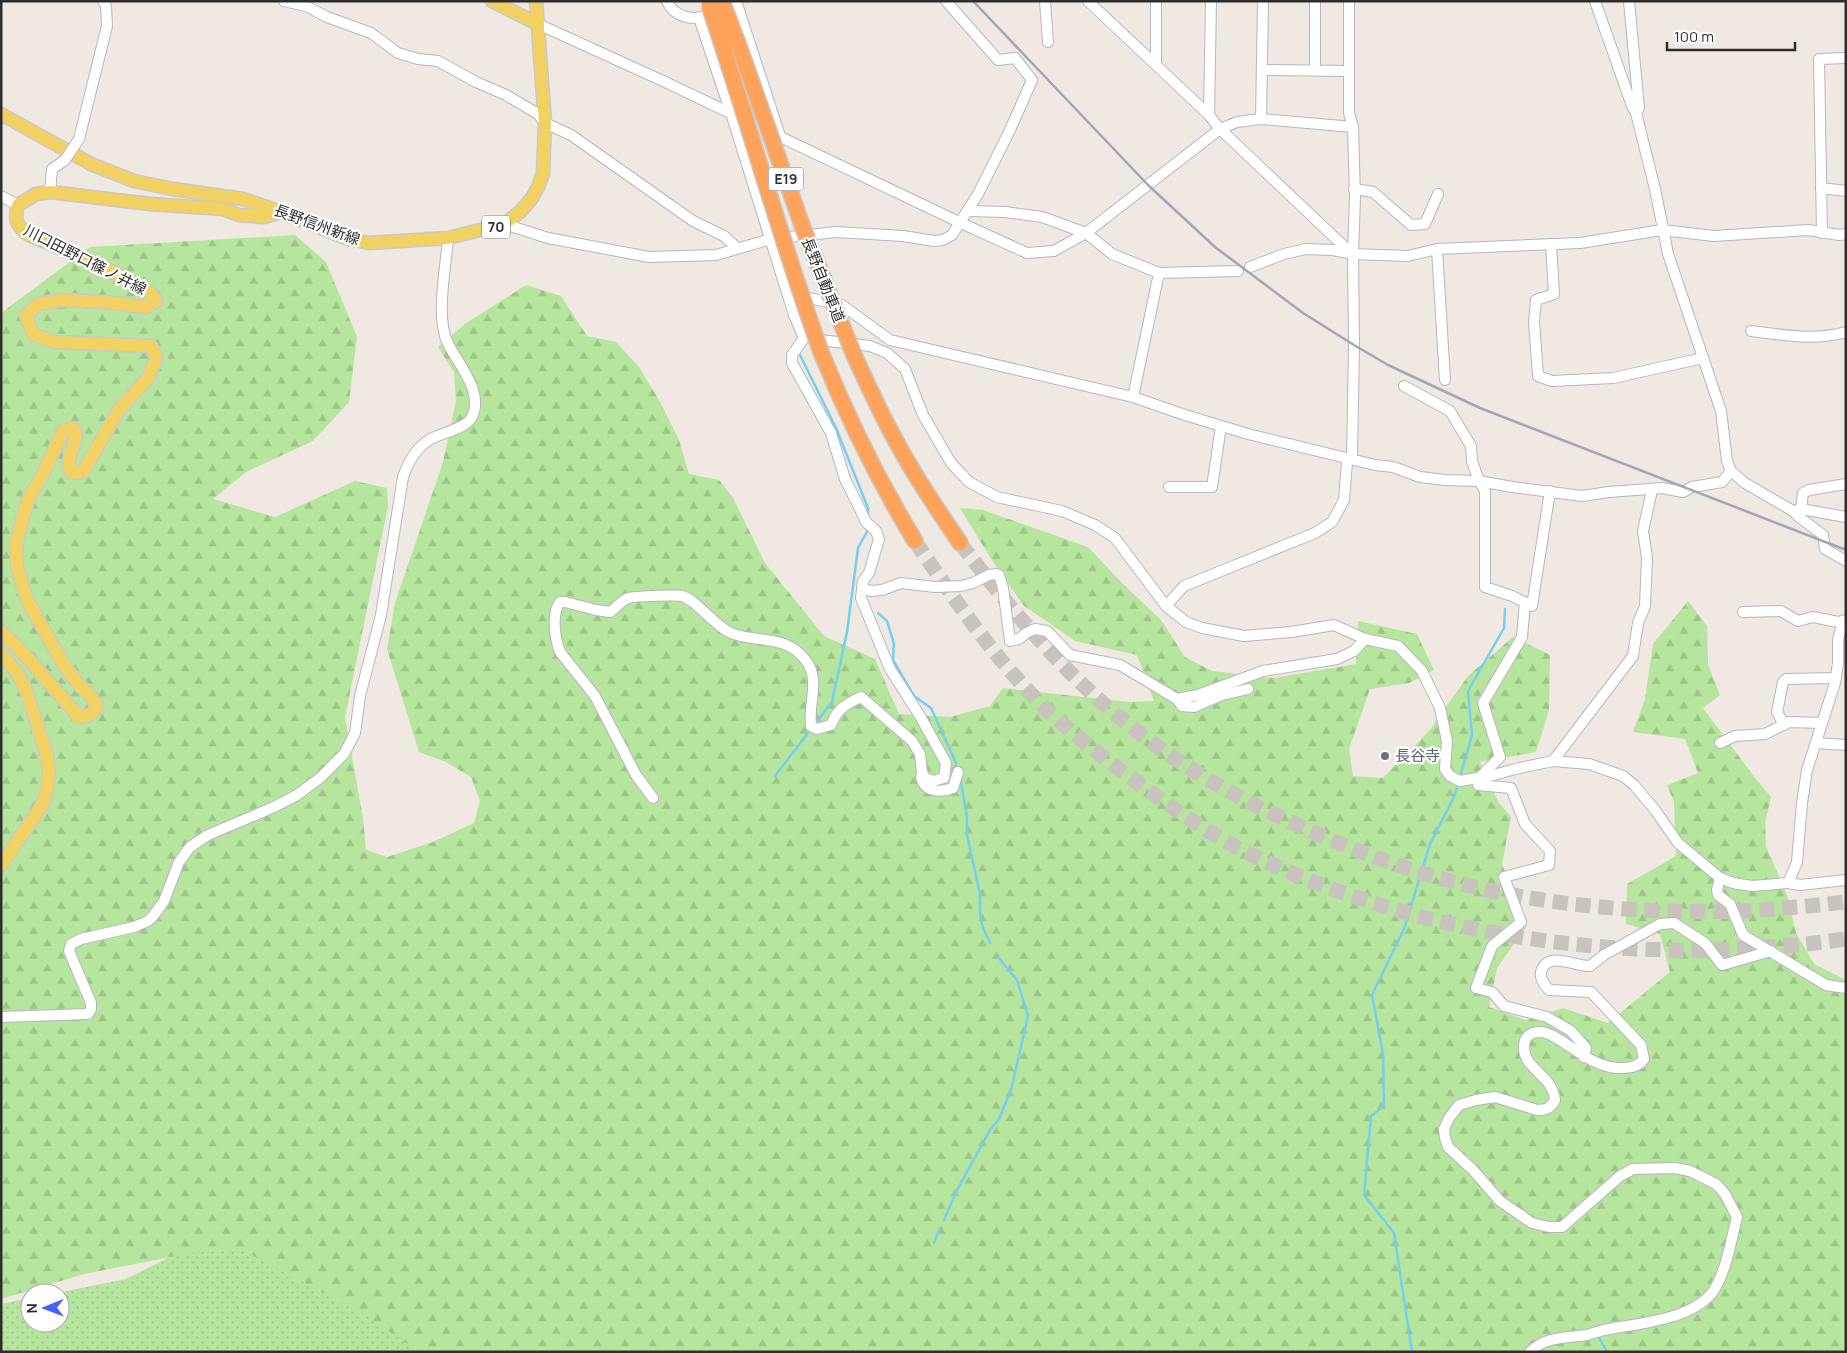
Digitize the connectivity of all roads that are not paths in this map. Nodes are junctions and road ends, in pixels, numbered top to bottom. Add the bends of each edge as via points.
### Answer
1 (103, 1) edge
2 (284, 1) edge
3 (492, 1) edge
4 (536, 1) edge
5 (666, 1) edge
6 (946, 1) edge
7 (1045, 1) edge
8 (1088, 1) edge
9 (1102, 1) edge
10 (1156, 1) edge
11 (1211, 1) edge
12 (1263, 1) edge
13 (1316, 1) edge
14 (1349, 1) edge
15 (1595, 1) edge
16 (1629, 1) edge
17 (713, 2) edge
18 (739, 3) edge
19 (1101, 14) junction
20 (699, 18) junction
21 (538, 24) junction
22 (1048, 42) dead end
23 (1846, 58) edge
24 (1156, 66) junction
25 (1262, 70) junction
26 (1314, 70) junction
27 (1348, 71) junction
28 (731, 113) junction
29 (1636, 113) junction
30 (1, 114) edge
31 (1209, 114) junction
32 (1261, 119) junction
33 (545, 124) junction
34 (1353, 127) junction
35 (1220, 129) junction
36 (780, 136) junction
37 (1821, 188) junction
38 (1354, 189) junction
39 (1846, 191) edge
40 (50, 192) junction
41 (1438, 194) dead end
42 (1, 196) edge
43 (18, 205) junction
44 (281, 212) junction
45 (968, 212) junction
46 (961, 223) junction
47 (504, 224) junction
48 (1662, 230) junction
49 (1086, 233) junction
50 (1822, 233) junction
51 (1846, 234) edge
52 (448, 238) junction
53 (771, 240) junction
54 (1551, 244) junction
55 (737, 248) junction
56 (1437, 248) junction
57 (1352, 254) junction
58 (1250, 267) dead end
59 (1238, 271) dead end
60 (1159, 273) junction
61 (788, 294) junction
62 (1751, 331) dead end
63 (1846, 332) edge
64 (804, 338) junction
65 (1703, 358) junction
66 (1445, 380) dead end
67 (1404, 386) dead end
68 (1133, 397) junction
69 (1221, 426) junction
70 (1352, 458) junction
71 (1731, 472) junction
72 (1479, 481) junction
73 (1846, 484) edge
74 (1169, 487) dead end
75 (1652, 490) junction
76 (1550, 491) junction
77 (1797, 510) junction
78 (1846, 517) edge
79 (915, 541) tunnel mouth
80 (960, 543) tunnel mouth
81 (1846, 561) edge
82 (862, 589) junction
83 (1525, 602) junction
84 (1166, 606) junction
85 (1743, 612) dead end
86 (1846, 620) edge
87 (1846, 628) edge
88 (1, 631) edge
89 (1365, 639) junction
90 (1, 654) edge
91 (1836, 678) junction
92 (1248, 689) dead end
93 (1177, 698) junction
94 (1822, 723) junction
95 (1784, 725) junction
96 (1720, 743) dead end
97 (1816, 743) junction
98 (1846, 744) edge
99 (1553, 761) junction
100 (958, 772) dead end
101 (923, 774) junction
102 (1479, 778) junction
103 (653, 798) dead end
104 (1, 865) edge
105 (1720, 878) junction
106 (1846, 880) edge
107 (1788, 883) junction
108 (1771, 951) junction
109 (1846, 988) edge
110 (1, 1017) edge
111 (1584, 1057) junction
112 (1530, 1352) edge

1 - 40 street, bridge via 107,26 79,139 65,160 52,170
2 - 33 street via 306,6 371,34 398,53 438,61 527,107
3 - 21 main road
4 - 21 main road
5 - 20 street via 676,13
6 - 45 street via 998,60 1015,58 1032,80
7 - 22 street
8 - 19 street
9 - 19 street
10 - 24 street
11 - 31 street
12 - 25 street
13 - 26 street
14 - 27 street
15 - 29 street
16 - 29 street via 1639,108
17 - 79 highway, 長野自動車道 / E19, bridge via 788,257 821,352 863,449
17 - 80 highway, 長野自動車道 / E19, bridge via 743,57 809,245 854,355 901,451
18 - 20 street
18 - 36 street
19 - 24 street
20 - 28 street
21 - 28 street
21 - 33 main road, 長野信州新線 / 70
23 - 37 street via 1819,60
24 - 31 street
25 - 26 street
25 - 32 street
26 - 27 street
27 - 34 street via 1349,113
28 - 36 street
28 - 53 street
29 - 48 street
30 - 44 main road, 長野信州新線 / 70 via 120,177 242,199
31 - 35 street
32 - 34 street
32 - 35 street via 1237,122
33 - 47 main road, 長野信州新線 / 70 via 543,173 538,187 520,212
33 - 55 street via 571,135 694,221 724,236
34 - 38 street
35 - 49 street
35 - 57 street
36 - 46 street
37 - 39 street
37 - 50 street
38 - 41 street via 1373,192 1412,225 1426,224
38 - 57 street
40 - 43 main road, 川口田野口篠ノ井線 via 36,194
40 - 44 main road, 川口田野口篠ノ井線 via 223,209 239,215 264,217
42 - 43 street
43 - 88 main road, 川口田野口篠ノ井線 via 17,225 27,234 101,266 150,292 156,301 146,307 61,300 39,304 26,315 34,334 53,342 151,346 156,357 149,376 118,411 83,472 72,473 69,469 76,432 72,428 63,431 28,500 16,542 17,566 27,600 65,667 92,697 97,707 94,712 79,717
44 - 52 main road, 長野信州新線 / 70 via 346,238 369,243
45 - 46 street
45 - 49 street via 1042,217
46 - 49 street via 1034,254 1054,251
46 - 53 street via 952,235 934,241 836,232
47 - 52 main road, 長野信州新線 / 70
47 - 55 street via 548,238 648,258 716,255
48 - 50 street via 1714,236 1808,230
48 - 54 street via 1580,243
48 - 65 street
49 - 60 street via 1112,254
50 - 51 street
52 - 110 street via 442,294 444,332 471,387 474,412 467,424 430,439 408,462 381,615 360,696 356,728 344,754 320,778 296,795 208,835 190,847 179,862 164,902 148,921 134,928 71,944 69,951 91,1003 88,1014
53 - 55 street
53 - 61 street
54 - 56 street
54 - 65 street via 1554,294 1536,300 1535,307 1538,376 1552,381 1613,378
56 - 57 street via 1408,256
56 - 66 street
57 - 58 street via 1306,249
57 - 70 street
59 - 60 street
60 - 68 street
61 - 64 street
61 - 68 street via 842,305 890,340
62 - 63 street via 1810,338
64 - 82 street via 792,355 792,363 830,433 866,522 879,539
64 - 84 street via 870,346 887,353 904,369 923,415 951,463 969,482 997,497 1062,511 1116,538
65 - 71 street via 1721,411
67 - 72 street via 1450,410 1471,446
68 - 69 street
69 - 70 street
69 - 74 street via 1212,487
70 - 72 street via 1420,477
70 - 84 street via 1347,462 1344,500 1332,522 1314,533 1184,586
71 - 75 street via 1722,482 1692,487 1683,492 1662,488
71 - 77 street via 1745,483
72 - 76 street
72 - 83 street via 1485,492 1486,509 1485,586
73 - 77 street via 1803,493
75 - 76 street via 1582,496
75 - 99 street via 1644,531 1646,606 1638,624 1633,656
76 - 83 street via 1532,606
77 - 78 street
77 - 81 street via 1799,517 1823,535 1825,549
82 - 93 street via 882,590 901,583 961,586 999,575 1010,641 1035,629 1047,631 1070,655 1120,665
82 - 101 street via 861,598 890,669 946,763 944,778 940,780 933,781
83 - 102 street via 1522,637 1483,703 1500,757
84 - 89 street via 1186,622 1244,636 1334,625
85 - 86 street via 1781,611 1798,621 1813,617 1838,622
87 - 91 street via 1840,631 1838,640
89 - 93 street via 1354,651 1337,659 1263,671 1198,695
89 - 102 street via 1398,646 1422,671 1440,708 1447,740 1445,769 1460,781
90 - 104 main road via 18,674 26,690 47,755 49,772 41,807
91 - 94 street
91 - 95 street via 1786,679 1777,712
92 - 93 street via 1222,695 1194,708 1182,706
94 - 95 street via 1789,722
94 - 97 street
95 - 96 street via 1765,734 1735,736
97 - 98 street
97 - 107 street via 1807,770 1797,862
99 - 102 street
99 - 105 street via 1589,764 1623,776 1634,785 1678,843
100 - 101 street via 953,788 936,791 926,788 921,777
101 - 103 street via 920,754 912,741 861,696 835,714 831,725 817,729 811,726 809,715 814,679 807,662 782,642 730,632 682,596 628,598 610,612 560,602 555,623 560,652 595,696 636,775
102 - 111 street via 1478,785 1511,788 1525,824 1550,851 1549,865 1504,877 1521,922 1492,946 1476,988 1492,992 1504,1006 1547,1017 1571,1031 1586,1048
105 - 107 street via 1752,886
105 - 108 street via 1718,894 1730,904 1743,936
106 - 107 street
108 - 109 street via 1826,985
108 - 111 street via 1722,965 1704,943 1674,923 1660,924 1590,966 1550,961 1541,973 1542,982 1548,990 1591,992 1641,1045 1644,1059 1632,1068 1619,1068 1607,1067
111 - 112 street via 1551,1035 1529,1034 1524,1042 1525,1054 1552,1086 1555,1100 1552,1106 1538,1110 1495,1097 1458,1105 1444,1129 1448,1147 1500,1201 1532,1223 1562,1226 1620,1176 1633,1169 1690,1171 1716,1184 1725,1194 1736,1217 1727,1260 1714,1291 1706,1299 1689,1310 1660,1321 1546,1340

